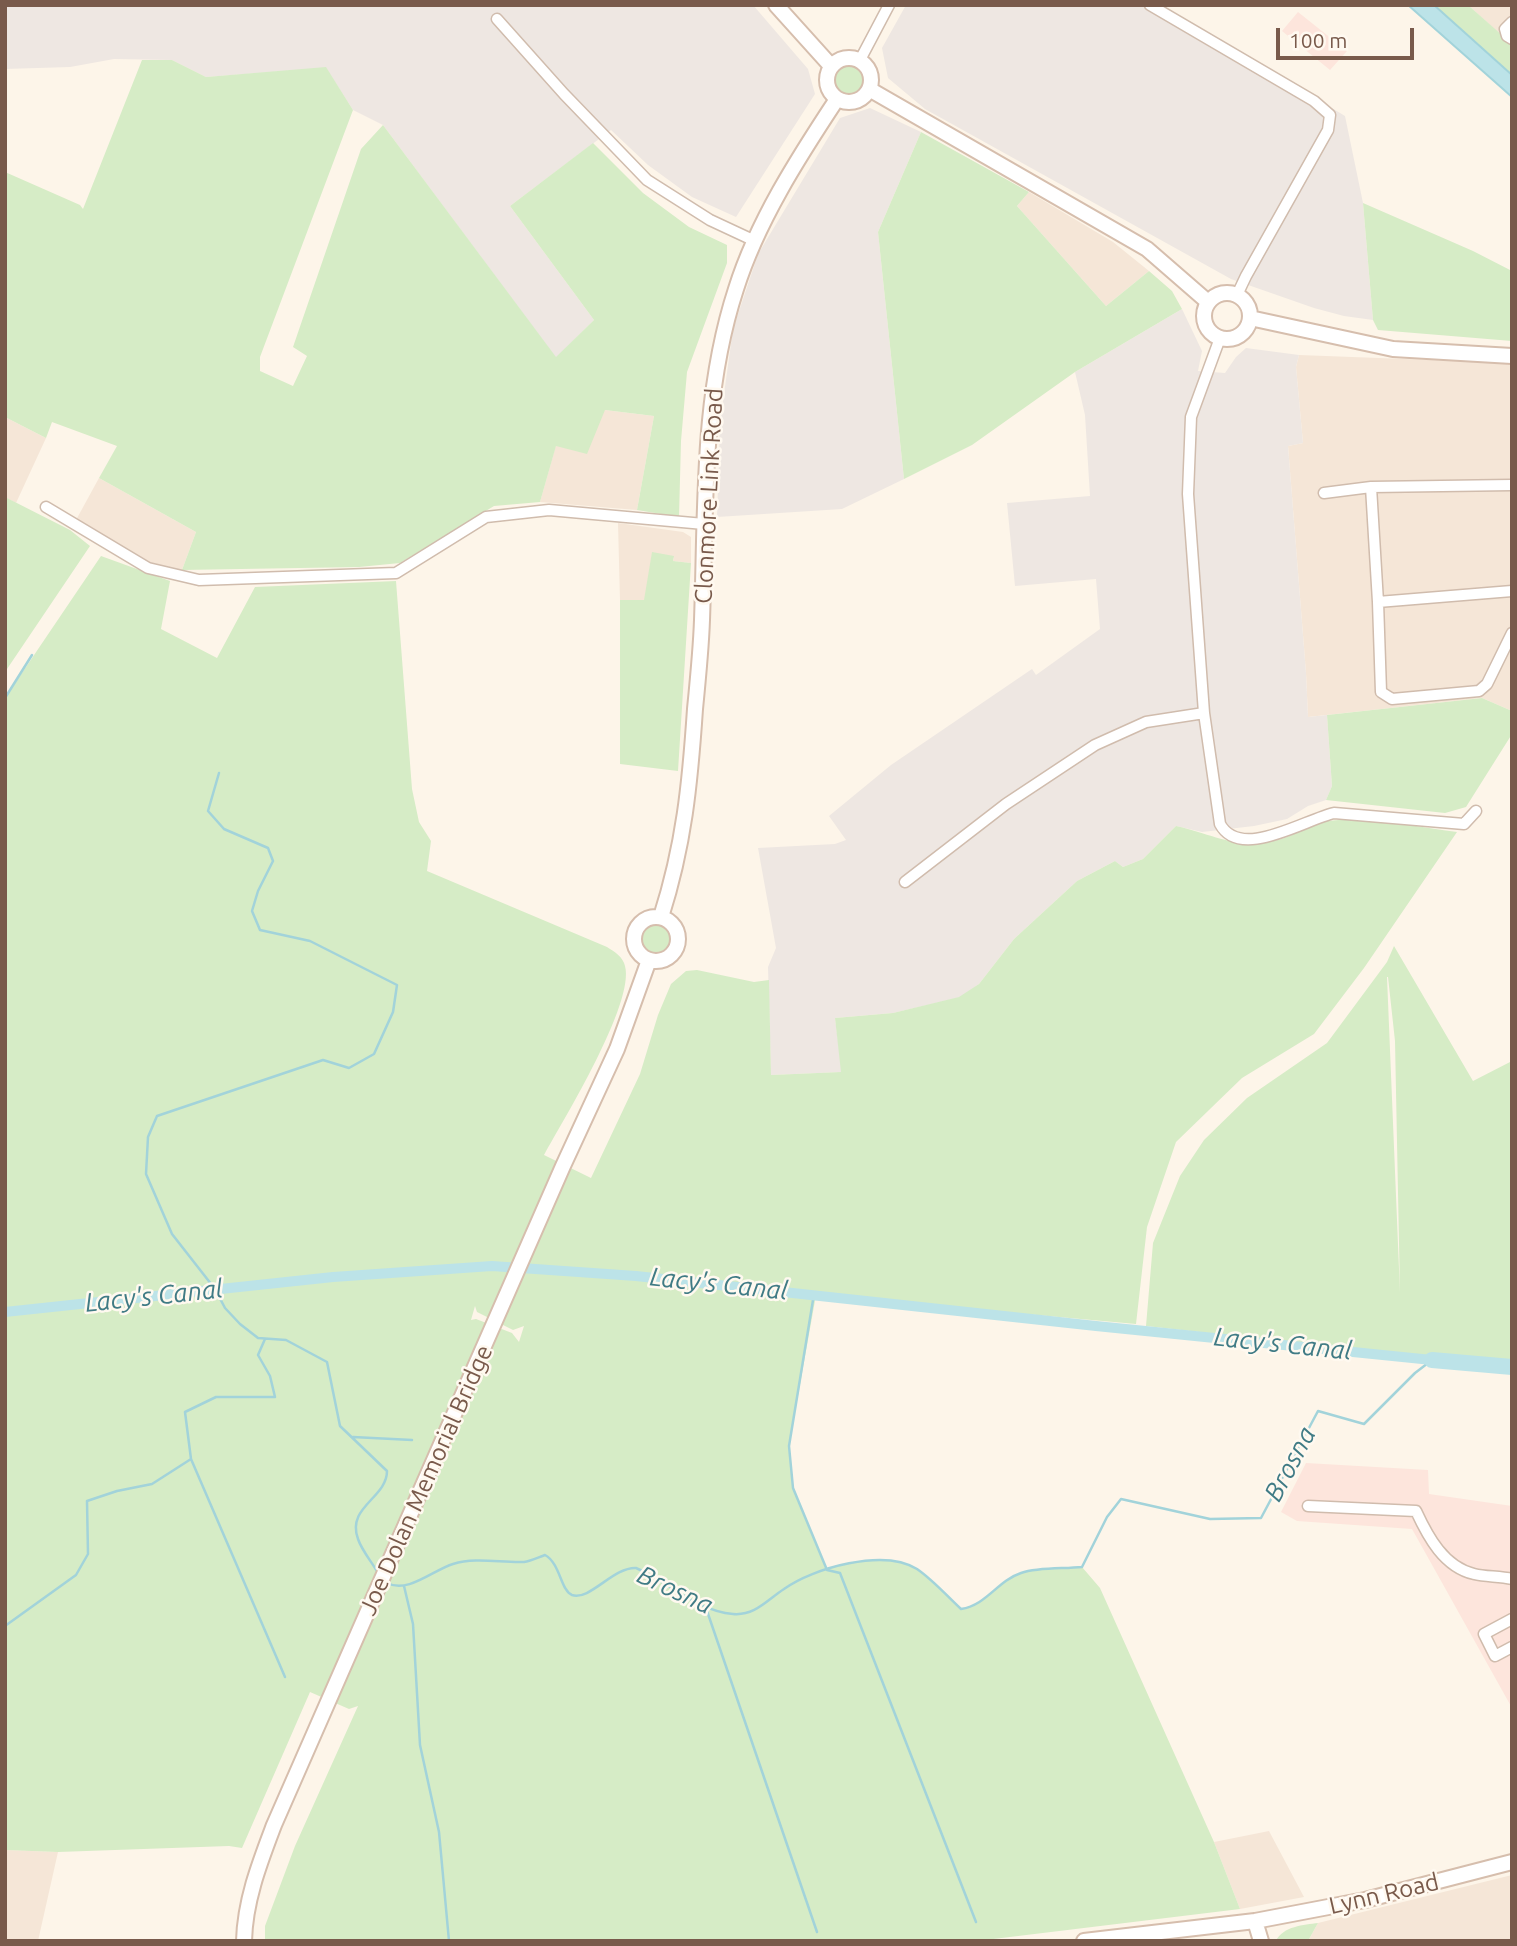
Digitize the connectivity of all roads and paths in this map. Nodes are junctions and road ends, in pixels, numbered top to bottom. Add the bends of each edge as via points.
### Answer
1 (776, 5) edge
2 (889, 5) edge
3 (1150, 5) edge
4 (497, 19) dead end
5 (1512, 22) edge
6 (1512, 39) edge
7 (860, 60) junction
8 (831, 66) junction
9 (869, 89) junction
10 (837, 99) junction
11 (755, 241) junction
12 (1237, 295) junction
13 (1208, 302) junction
14 (1250, 318) junction
15 (1220, 338) junction
16 (1512, 356) edge
17 (1512, 485) edge
18 (1371, 487) junction
19 (1324, 493) dead end
20 (46, 507) dead end
21 (704, 524) junction
22 (1512, 591) edge
23 (1378, 602) junction
24 (1512, 633) edge
25 (1204, 713) junction
26 (1476, 811) dead end
27 (905, 882) dead end
28 (661, 917) junction
29 (649, 960) junction
30 (1308, 1506) dead end
31 (1512, 1579) edge
32 (1512, 1619) edge
33 (1512, 1647) edge
34 (1512, 1862) edge
35 (1255, 1921) junction
36 (244, 1941) edge
37 (1084, 1941) edge
38 (1261, 1941) edge

1 - 8 main road
2 - 7 street
3 - 12 street via 1314,101 1330,115 1328,130
4 - 11 street via 647,180 710,220
5 - 6 street via 1505,29
7 - 8 main road via 841,58
7 - 9 main road via 871,76
8 - 10 main road via 827,80
9 - 10 main road via 859,100
9 - 13 main road via 1147,249
10 - 11 main road, Clonmore Link Road
11 - 21 main road, Clonmore Link Road via 735,291 712,400
12 - 13 main road via 1224,293
12 - 14 main road via 1247,305
13 - 15 main road via 1205,323
14 - 15 main road via 1240,335
14 - 16 main road via 1393,349
15 - 25 street via 1191,416 1188,494
17 - 18 street
18 - 19 street
18 - 23 street
20 - 21 street via 148,568 199,580 396,573 486,517 550,510
21 - 28 main road, Clonmore Link Road via 702,622 689,790 681,845
22 - 23 street
23 - 24 street via 1381,692 1392,699 1479,691
25 - 26 street via 1220,824 1224,832 1238,839 1260,839 1334,813 1464,824
25 - 27 street via 1146,722 1095,745 1006,804
28 - 29 main road via 641,922 634,934 638,953
28 - 29 main road via 673,924 677,944 670,956
29 - 36 main road, Joe Dolan Memorial Bridge via 617,1049 258,1868 244,1922
30 - 31 street via 1416,1511 1434,1544 1453,1565 1474,1574
32 - 33 street via 1483,1634 1495,1656
34 - 35 main road, Lynn Road via 1365,1900
35 - 37 main road, Lynn Road
35 - 38 main road

